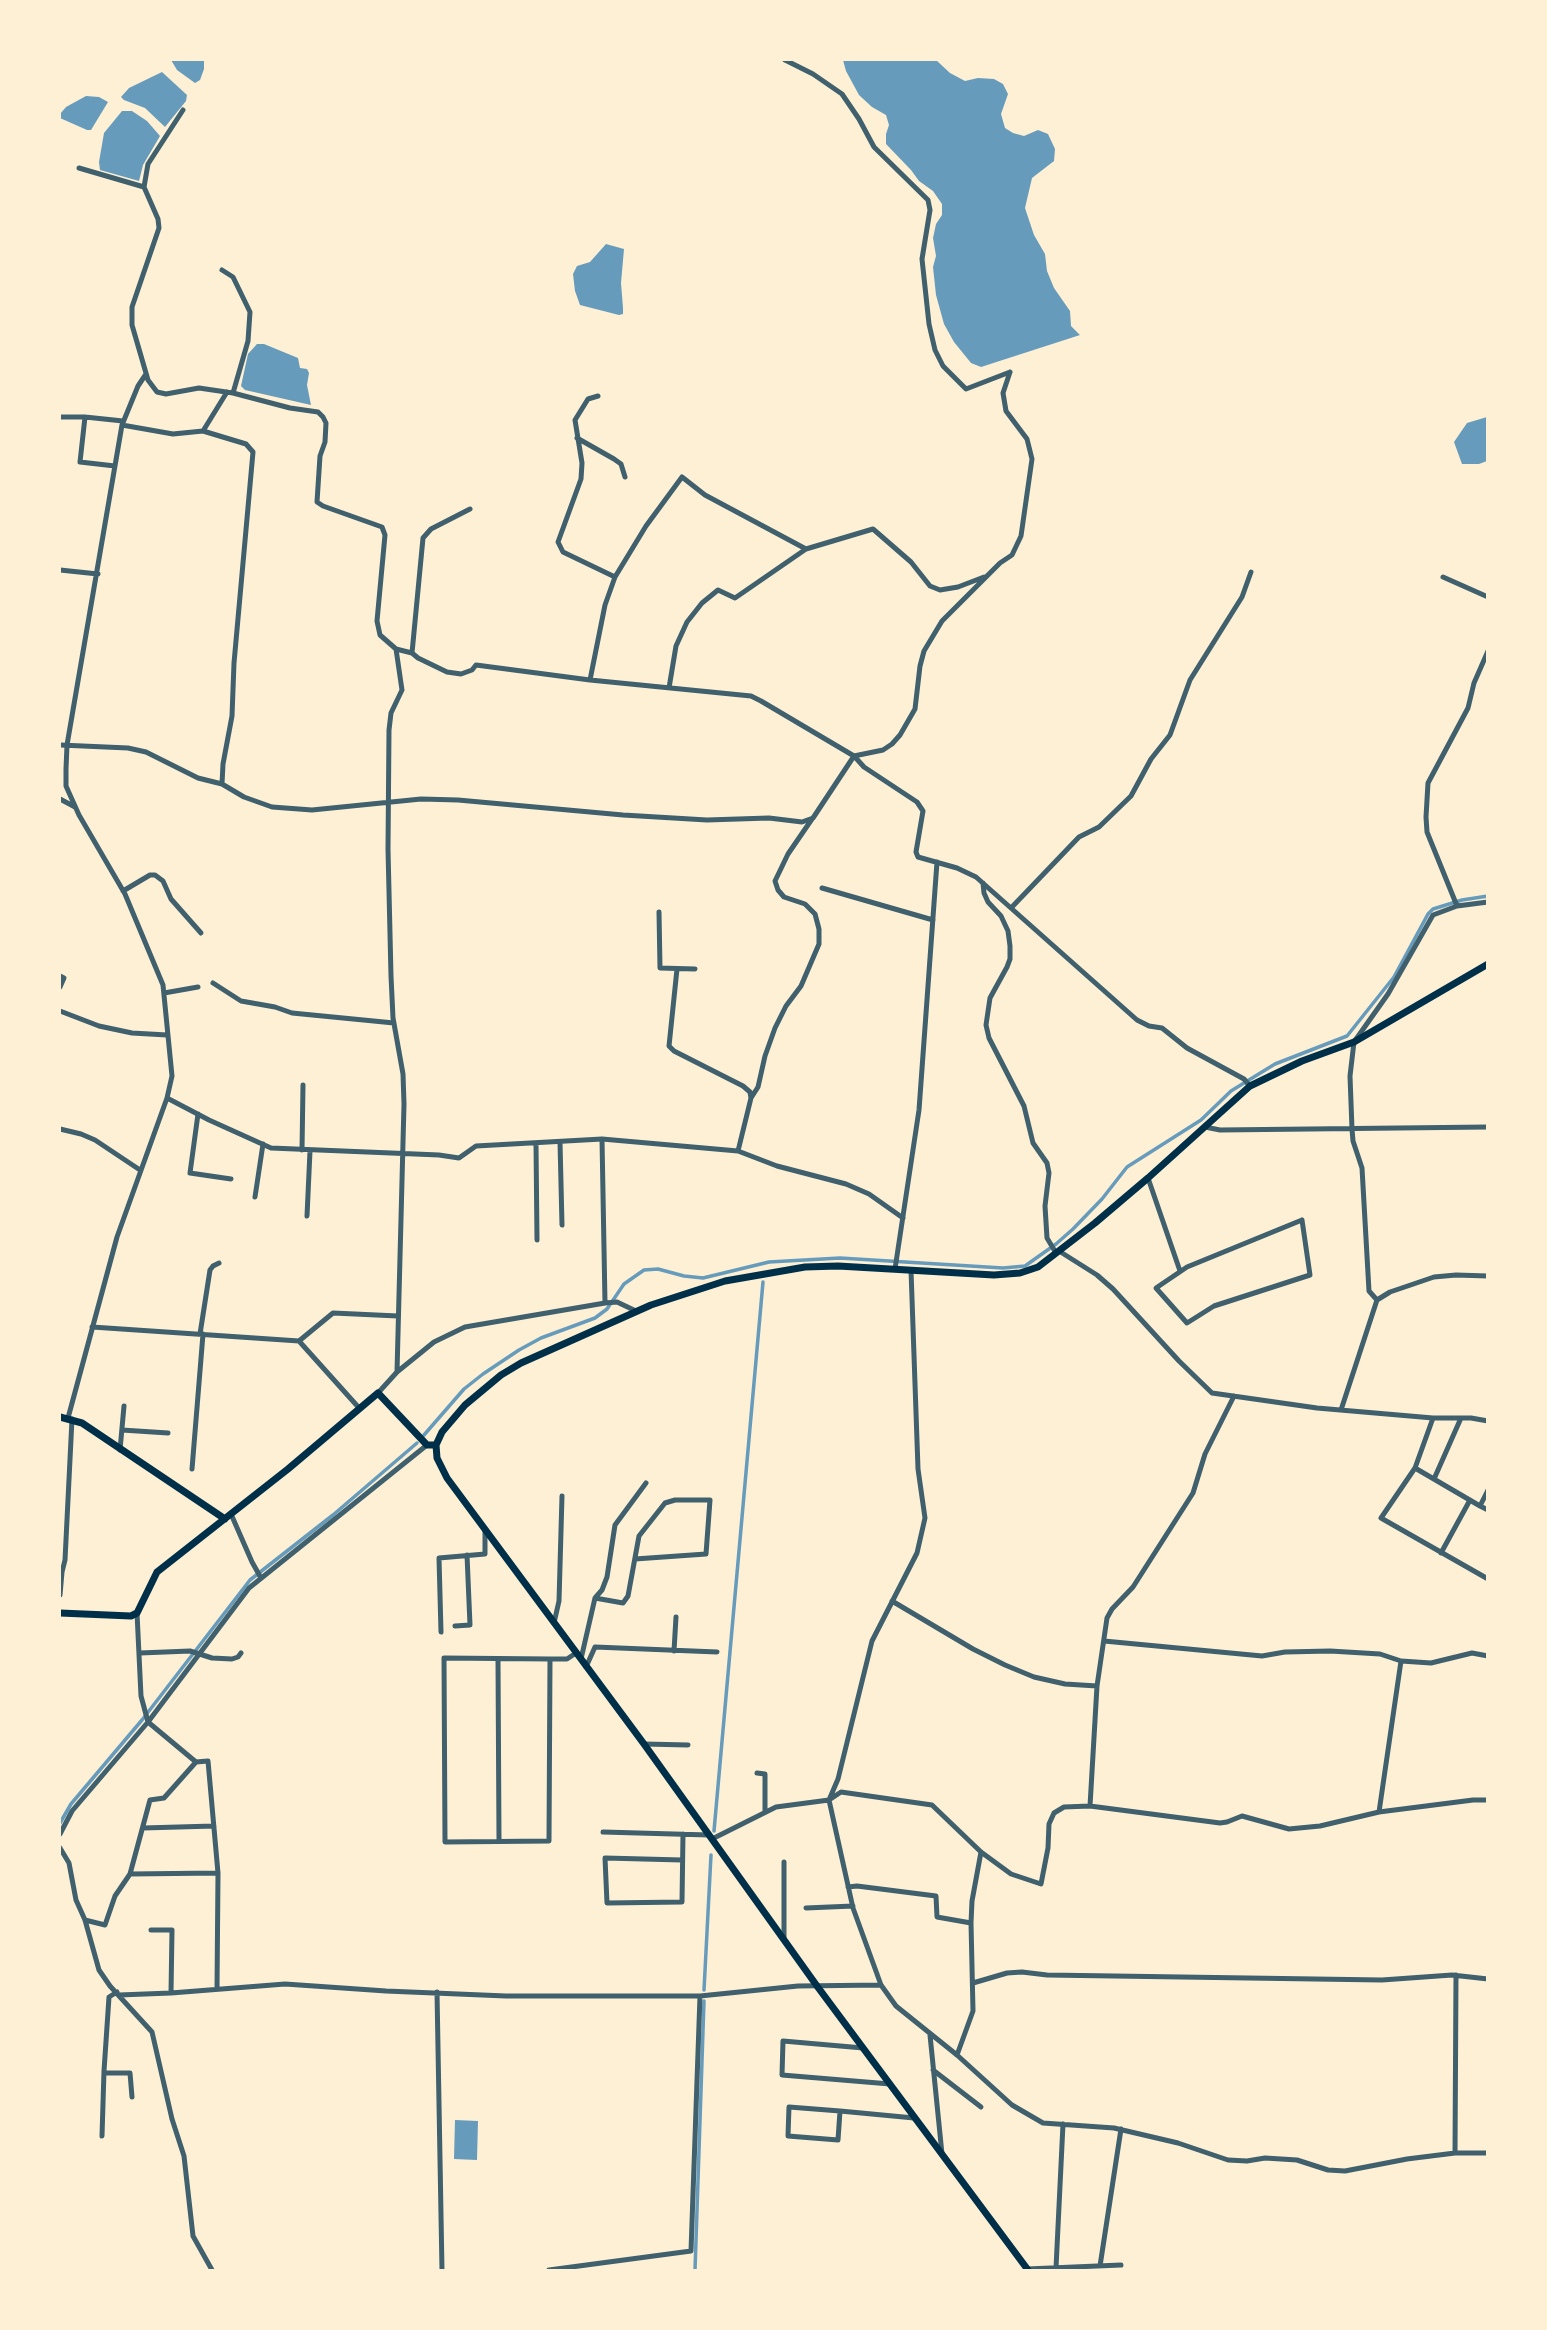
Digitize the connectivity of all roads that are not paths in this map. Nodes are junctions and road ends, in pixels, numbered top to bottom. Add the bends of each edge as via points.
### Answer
1 (785, 60) edge
2 (183, 110) dead end
3 (79, 168) dead end
4 (144, 187) junction
5 (222, 270) dead end
6 (146, 374) junction
7 (230, 392) junction
8 (598, 396) dead end
9 (60, 417) edge
10 (85, 417) junction
11 (123, 423) junction
12 (203, 431) junction
13 (577, 438) junction
14 (116, 466) junction
15 (625, 477) dead end
16 (470, 509) dead end
17 (806, 549) junction
18 (60, 570) edge
19 (1251, 572) dead end
20 (98, 574) junction
21 (615, 577) junction
22 (985, 577) junction
23 (1443, 577) dead end
24 (1488, 597) edge
25 (396, 649) junction
26 (1488, 650) edge
27 (412, 653) junction
28 (590, 680) junction
29 (669, 688) junction
30 (60, 744) edge
31 (67, 745) junction
32 (854, 756) junction
33 (222, 784) junction
34 (60, 799) edge
35 (390, 803) junction
36 (76, 808) junction
37 (813, 818) junction
38 (937, 862) junction
39 (983, 883) junction
40 (822, 888) dead end
41 (123, 891) junction
42 (1488, 901) edge
43 (1456, 903) junction
44 (1011, 908) junction
45 (659, 912) dead end
46 (933, 920) junction
47 (201, 933) dead end
48 (1488, 964) edge
49 (677, 969) junction
50 (695, 970) dead end
51 (60, 976) edge
52 (212, 983) dead end
53 (60, 987) edge
54 (198, 987) dead end
55 (164, 993) junction
56 (60, 1012) edge
57 (394, 1023) junction
58 (167, 1035) junction
59 (1354, 1042) junction
60 (1247, 1082) junction
61 (303, 1085) dead end
62 (167, 1098) junction
63 (751, 1098) junction
64 (198, 1114) junction
65 (1488, 1126) edge
66 (1205, 1127) junction
67 (60, 1129) edge
68 (1352, 1129) junction
69 (602, 1139) junction
70 (560, 1142) junction
71 (263, 1144) junction
72 (536, 1144) junction
73 (302, 1150) junction
74 (310, 1151) junction
75 (738, 1151) junction
76 (404, 1154) junction
77 (140, 1170) junction
78 (1148, 1178) junction
79 (231, 1179) dead end
80 (255, 1196) dead end
81 (307, 1216) dead end
82 (903, 1218) junction
83 (562, 1225) dead end
84 (537, 1240) dead end
85 (1055, 1250) junction
86 (219, 1263) dead end
87 (896, 1264) junction
88 (911, 1270) junction
89 (1180, 1271) junction
90 (1488, 1276) edge
91 (1377, 1300) junction
92 (609, 1302) junction
93 (636, 1311) junction
94 (398, 1316) junction
95 (93, 1327) junction
96 (202, 1334) junction
97 (299, 1341) junction
98 (397, 1372) junction
99 (379, 1393) junction
100 (1234, 1396) junction
101 (124, 1406) dead end
102 (359, 1409) junction
103 (1341, 1410) junction
104 (67, 1418) edge
105 (1433, 1418) junction
106 (1461, 1418) junction
107 (1488, 1421) edge
108 (122, 1430) junction
109 (168, 1433) dead end
110 (427, 1445) junction
111 (436, 1445) junction
112 (120, 1450) junction
113 (1415, 1468) junction
114 (192, 1469) dead end
115 (1434, 1479) junction
116 (646, 1483) dead end
117 (1488, 1490) edge
118 (562, 1496) dead end
119 (1470, 1500) junction
120 (1480, 1506) junction
121 (1488, 1510) edge
122 (228, 1517) junction
123 (485, 1529) junction
124 (1441, 1553) junction
125 (467, 1555) junction
126 (635, 1559) junction
127 (259, 1575) junction
128 (1488, 1578) edge
129 (60, 1595) edge
130 (595, 1598) junction
131 (892, 1601) junction
132 (60, 1613) edge
133 (137, 1613) junction
134 (676, 1617) dead end
135 (554, 1623) junction
136 (455, 1626) dead end
137 (441, 1632) dead end
138 (1104, 1641) junction
139 (674, 1651) junction
140 (140, 1653) junction
141 (195, 1653) junction
142 (241, 1653) dead end
143 (717, 1653) dead end
144 (578, 1656) junction
145 (1488, 1656) edge
146 (498, 1659) junction
147 (550, 1659) junction
148 (1401, 1661) junction
149 (586, 1667) junction
150 (1097, 1686) junction
151 (147, 1718) junction
152 (644, 1744) junction
153 (688, 1745) dead end
154 (196, 1762) junction
155 (757, 1773) dead end
156 (829, 1800) junction
157 (1488, 1800) edge
158 (1090, 1807) junction
159 (765, 1812) junction
160 (1379, 1812) junction
161 (214, 1826) junction
162 (143, 1828) junction
163 (603, 1832) dead end
164 (683, 1834) junction
165 (60, 1835) edge
166 (711, 1837) junction
167 (499, 1841) junction
168 (60, 1849) edge
169 (981, 1852) junction
170 (682, 1860) junction
171 (784, 1862) dead end
172 (218, 1873) junction
173 (130, 1874) junction
174 (848, 1887) junction
175 (853, 1906) junction
176 (806, 1908) dead end
177 (85, 1920) junction
178 (971, 1923) junction
179 (150, 1930) dead end
180 (783, 1938) junction
181 (1456, 1975) junction
182 (1488, 1979) edge
183 (973, 1983) junction
184 (881, 1985) junction
185 (817, 1986) junction
186 (217, 1989) junction
187 (437, 1992) junction
188 (118, 1993) junction
189 (172, 1993) junction
190 (700, 1996) junction
191 (930, 2035) junction
192 (863, 2048) junction
193 (957, 2055) junction
194 (933, 2070) junction
195 (104, 2073) junction
196 (890, 2084) junction
197 (132, 2097) dead end
198 (981, 2107) dead end
199 (840, 2111) junction
200 (915, 2118) junction
201 (1063, 2124) junction
202 (1121, 2129) junction
203 (102, 2136) dead end
204 (1488, 2153) edge
205 (942, 2154) junction
206 (1455, 2154) junction
207 (1121, 2265) dead end
208 (1100, 2266) junction
209 (586, 2268) edge
210 (1056, 2268) junction
211 (212, 2270) edge
212 (442, 2270) edge
213 (549, 2270) edge
214 (1028, 2270) edge

1 - 22 street via 842,94 874,147 928,200 922,259 929,324 943,366 966,389 1010,372 1003,393 1006,411 1027,439 1032,459 1021,536 1012,555
2 - 4 street via 148,164
3 - 4 street
4 - 6 street via 159,228 132,307 132,325
5 - 7 street via 233,277 250,312 248,341
6 - 7 street via 157,392 166,394 199,388
6 - 11 street
7 - 12 street
7 - 25 street via 318,412 323,417 325,442 317,502 382,527 377,621 380,635
8 - 13 street via 588,399 575,420
9 - 10 street
10 - 11 street
10 - 14 street via 80,462
11 - 12 street via 173,434
11 - 14 street
12 - 33 street via 246,444 253,452 232,716
13 - 15 street via 614,458
13 - 21 street via 581,479 558,542 563,552
14 - 20 street
16 - 27 street via 423,537
17 - 21 street via 705,495 682,477
17 - 22 street via 873,529 911,562 930,586 940,590
17 - 29 street via 735,598 718,590 702,603 676,646
18 - 20 street
19 - 44 street via 1242,597 1190,680 1170,734 1131,796 1099,827 1079,837
20 - 31 street
21 - 28 street
22 - 32 street via 942,621 924,651 915,709 900,735 883,750
23 - 24 street
25 - 27 street
25 - 35 street via 402,690 389,730
26 - 43 street via 1468,708 1428,783 1427,832
27 - 28 street via 447,672 461,674 476,664
28 - 29 street
29 - 32 street via 751,696
30 - 31 street
31 - 33 street via 146,752 198,778
31 - 36 street via 66,786
32 - 37 street
32 - 38 street via 917,802 923,811 916,852 918,857
33 - 35 street via 272,807 312,810
34 - 36 street
35 - 37 street via 458,800 707,820
35 - 57 street
36 - 41 street
37 - 63 street via 775,881 784,897 805,904 815,914 819,944 802,986 775,1028
38 - 39 street
38 - 46 street
39 - 44 street
39 - 85 street via 988,902 1008,931 1010,946 1010,959 990,998 985,1025 1024,1106 1034,1143 1047,1163 1047,1238
40 - 46 street
41 - 47 street via 155,875
41 - 55 street via 153,956
42 - 43 street
43 - 59 street via 1433,915 1388,994
44 - 60 street via 1137,1020 1162,1028
45 - 49 street via 660,968
46 - 82 street via 919,1110
48 - 59 main road
49 - 50 street
49 - 63 street via 669,1046 743,1086
51 - 53 street via 64,978
52 - 57 street via 241,1001 292,1013
54 - 55 street
55 - 58 street
56 - 58 street via 131,1033
57 - 76 street via 403,1074
58 - 62 street via 173,1076
59 - 60 main road
59 - 68 street
60 - 66 main road
61 - 73 street
62 - 64 street
62 - 77 street
63 - 75 street
64 - 71 street
64 - 79 street via 190,1173
65 - 68 street
66 - 68 street
66 - 78 main road
67 - 77 street via 95,1140
68 - 91 street via 1362,1168 1369,1291
69 - 70 street
69 - 75 street
69 - 92 street
70 - 72 street
70 - 83 street
71 - 73 street
71 - 80 street
72 - 76 street via 476,1146 459,1158
72 - 84 street
73 - 74 street
74 - 76 street
74 - 81 street
75 - 82 street via 846,1184
76 - 94 street
77 - 95 street
78 - 85 main road
78 - 89 street
82 - 87 street
85 - 88 main road via 1038,1267 1008,1275
85 - 100 street via 1113,1289 1212,1393
86 - 96 street via 210,1270
87 - 88 main road
87 - 93 main road via 768,1272 725,1281
88 - 131 street via 918,1469 925,1518 917,1553
89 - 89 street via 1187,1266 1301,1220 1310,1275 1214,1306 1186,1323 1156,1288
90 - 91 street via 1434,1277
91 - 103 street
92 - 93 street
92 - 98 street via 465,1327 434,1342
93 - 111 main road via 501,1375 455,1416
94 - 97 street via 333,1313
94 - 98 street
95 - 96 street
95 - 104 street
96 - 97 street
96 - 114 street
97 - 102 street
98 - 99 street
99 - 102 main road
99 - 110 main road
100 - 103 street
100 - 138 street via 1205,1454 1193,1493 1133,1587 1112,1609
101 - 108 street
102 - 122 main road
103 - 105 street
104 - 112 main road
104 - 129 street via 65,1560
105 - 106 street
105 - 113 street
106 - 107 street
106 - 115 street
108 - 109 street
108 - 112 street
110 - 111 main road
110 - 127 street
111 - 123 main road via 439,1466
112 - 122 main road
113 - 115 street
113 - 124 street via 1381,1518
115 - 119 street
116 - 130 street via 615,1525 607,1577
117 - 120 street
118 - 135 street via 559,1601
119 - 120 street
119 - 124 street
120 - 121 street
122 - 127 street
122 - 133 main road via 157,1572
123 - 125 street via 485,1554
123 - 135 main road
124 - 128 street
125 - 136 street via 470,1625
125 - 137 street via 439,1558
126 - 126 street via 639,1536 665,1503 710,1500 706,1554
126 - 130 street via 628,1597 622,1604
127 - 141 street
130 - 144 street
131 - 150 street via 1005,1665 1034,1677
131 - 156 street via 872,1642
132 - 133 main road
133 - 140 street
134 - 139 street
135 - 144 main road
138 - 148 street via 1262,1656 1330,1651 1380,1654
138 - 150 street
139 - 143 street
139 - 149 street via 595,1647
140 - 141 street
140 - 151 street via 141,1696
141 - 142 street via 232,1659
141 - 151 street
144 - 147 street
144 - 149 main road
145 - 148 street via 1472,1653 1431,1663
146 - 147 street
146 - 167 street
146 - 167 street via 444,1658 444,1829 445,1842
147 - 167 street via 549,1841
148 - 160 street
149 - 152 main road
150 - 158 street
151 - 154 street
151 - 165 street via 72,1811
152 - 153 street
152 - 166 main road
154 - 161 street via 208,1761
154 - 162 street via 164,1798 150,1800
155 - 159 street via 765,1774
156 - 159 street
156 - 169 street via 841,1792 932,1805
156 - 174 street
157 - 160 street
158 - 160 street via 1220,1823 1242,1816 1289,1829
158 - 169 street via 1064,1807 1054,1814 1041,1884 1011,1874
159 - 166 street
161 - 162 street
161 - 172 street
162 - 173 street
163 - 164 street
164 - 166 street
164 - 170 street
166 - 180 main road
168 - 177 street via 69,1863
169 - 178 street
170 - 170 street via 682,1902 607,1903 605,1858
171 - 180 street
172 - 173 street
172 - 186 street
173 - 177 street via 104,1925
174 - 175 street
174 - 178 street via 936,1896 937,1917
175 - 176 street
175 - 184 street
177 - 188 street via 99,1970
178 - 183 street
179 - 189 street via 172,1930
180 - 185 main road
181 - 182 street
181 - 183 street via 1382,1980 1021,1972
181 - 206 street
183 - 193 street via 973,2011
184 - 185 street
184 - 191 street via 896,2006
185 - 190 street
185 - 192 main road
186 - 187 street via 285,1984
186 - 189 street
187 - 190 street
187 - 212 street
188 - 189 street
188 - 195 street via 109,1997
188 - 211 street via 152,2032 184,2156 193,2236
190 - 209 street via 691,2250
191 - 193 street
191 - 194 street
192 - 196 main road
192 - 196 street via 783,2041 782,2075
193 - 201 street via 1012,2105 1043,2123
194 - 198 street
194 - 205 street
195 - 197 street via 130,2073
195 - 203 street
196 - 200 main road
199 - 199 street via 838,2140 788,2136 789,2107
199 - 200 street
200 - 205 main road
201 - 202 street
201 - 210 street
202 - 206 street via 1228,2160 1297,2160 1328,2170
202 - 208 street
204 - 206 street
205 - 214 main road
207 - 208 street
208 - 210 street
209 - 213 street
210 - 214 street

